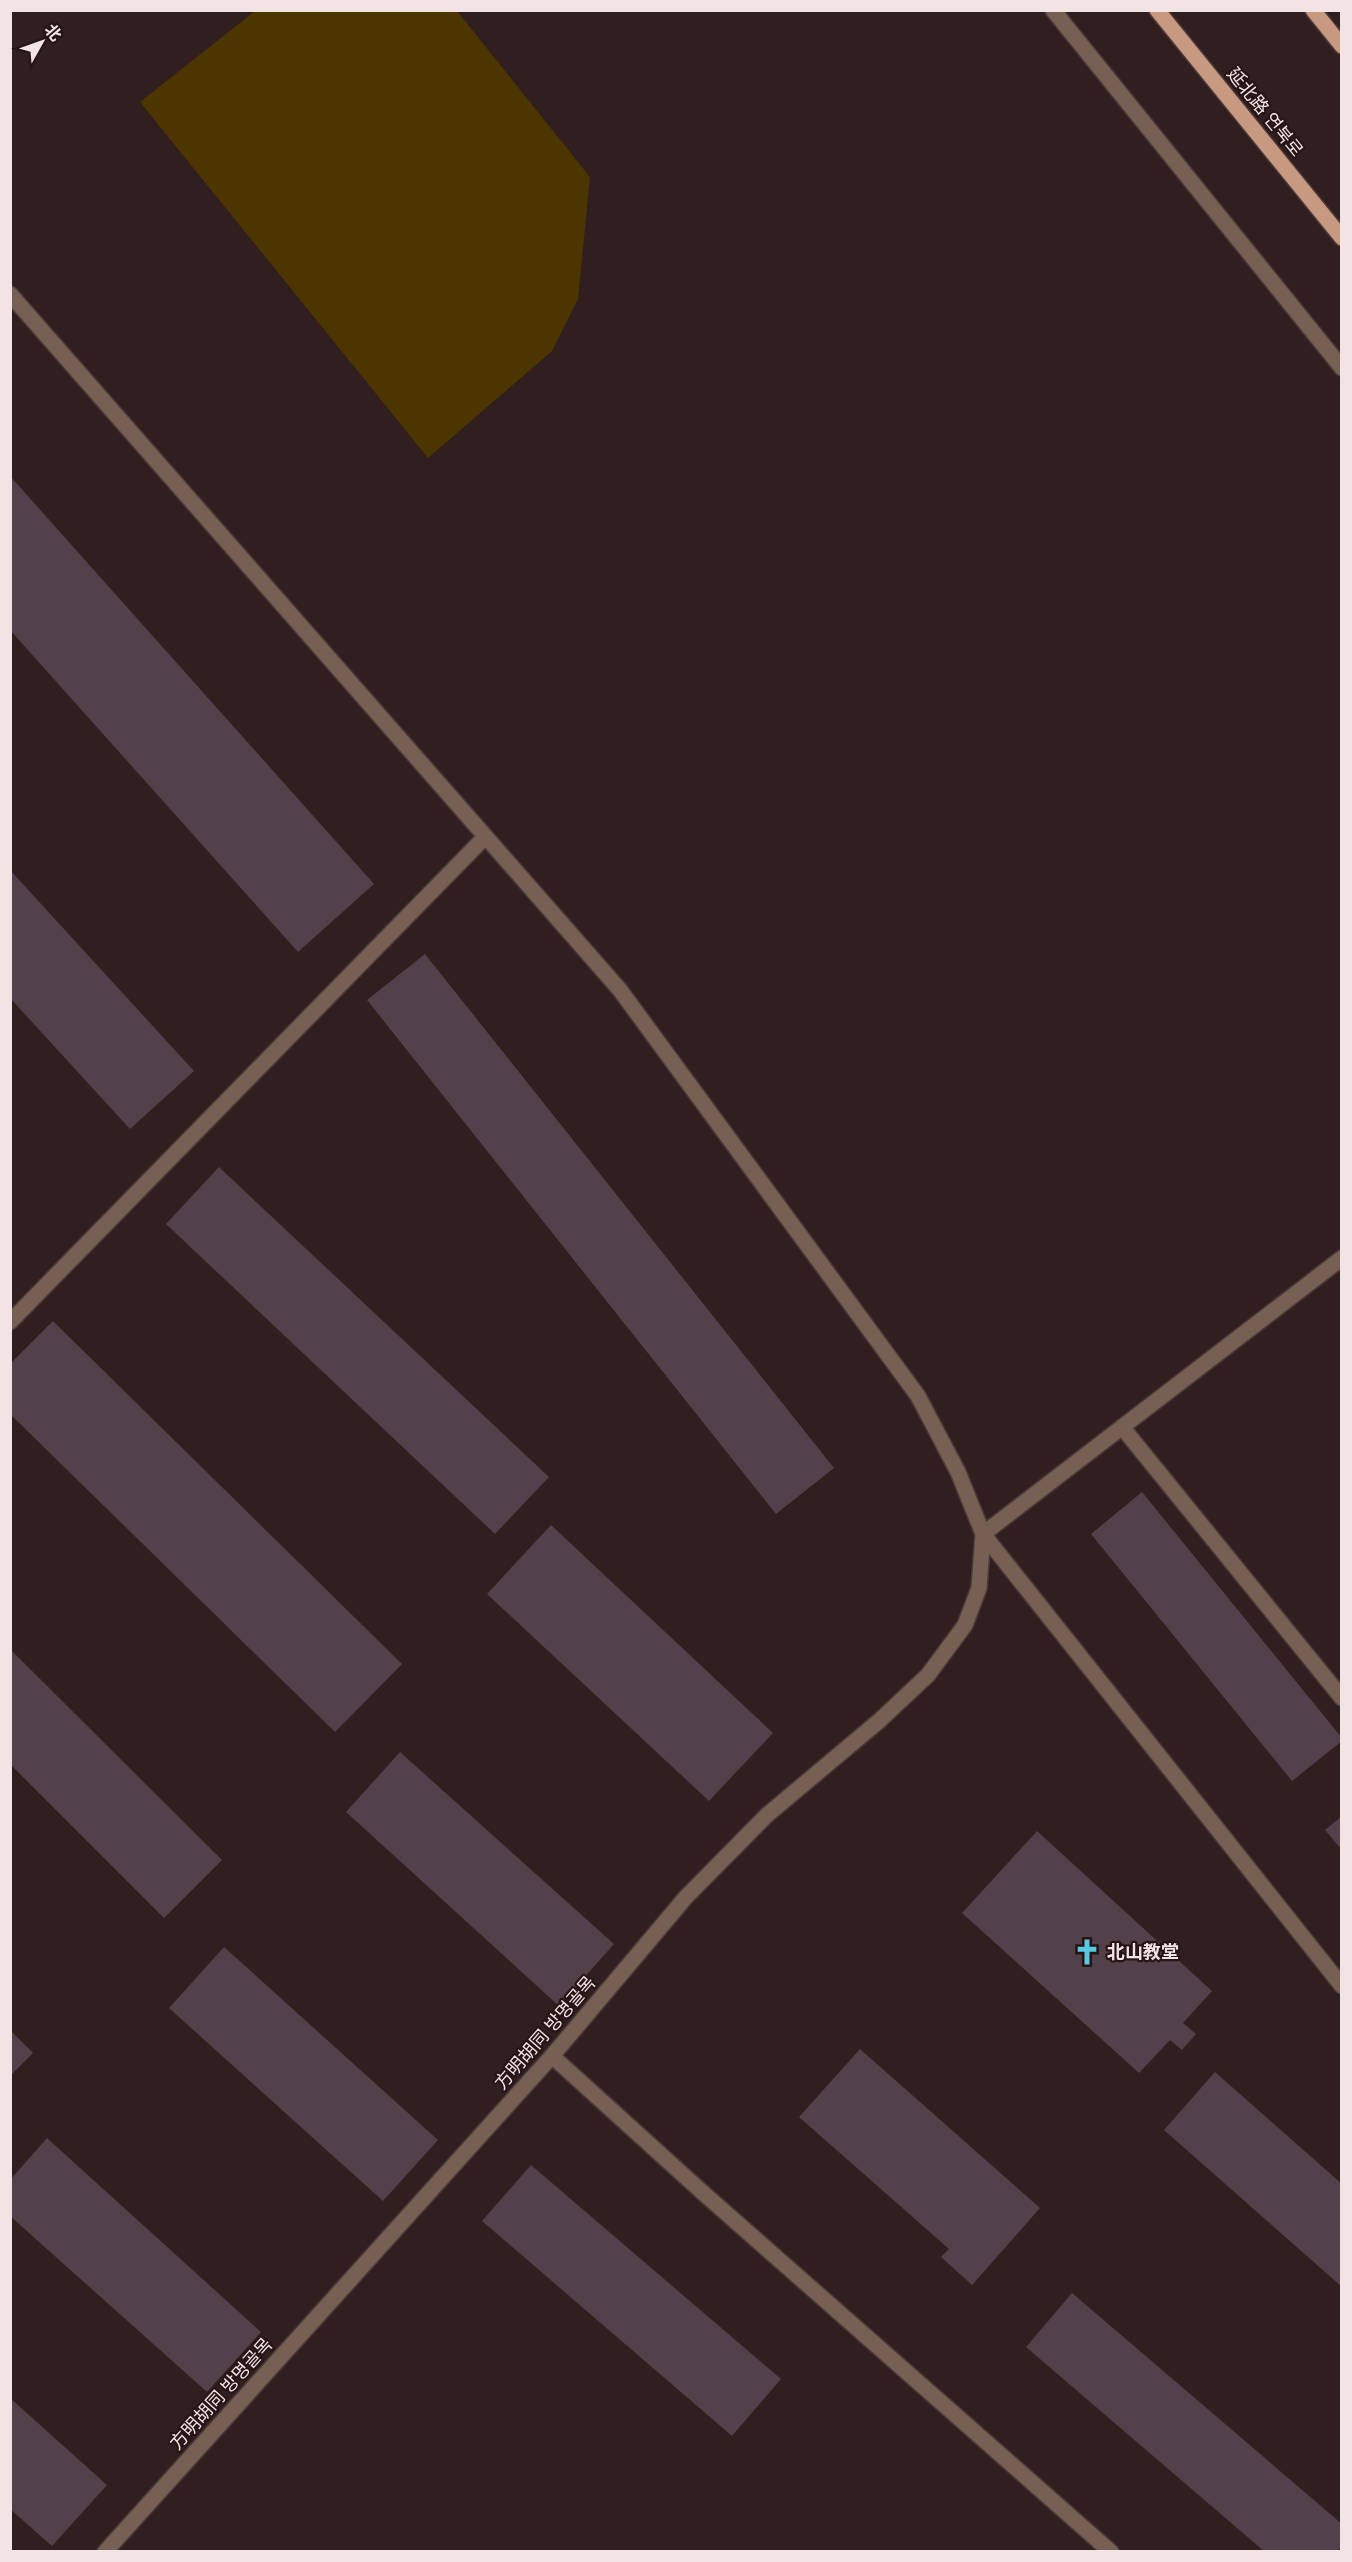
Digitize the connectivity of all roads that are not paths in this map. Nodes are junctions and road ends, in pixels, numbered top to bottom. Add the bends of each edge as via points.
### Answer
1 (1053, 10) edge
2 (1157, 10) edge
3 (1313, 10) edge
4 (1341, 46) edge
5 (1341, 238) edge
6 (10, 294) edge
7 (1341, 368) edge
8 (486, 837) junction
9 (1341, 1258) edge
10 (10, 1322) edge
11 (1122, 1427) junction
12 (983, 1534) junction
13 (1341, 1698) edge
14 (1341, 1986) edge
15 (552, 2056) junction
16 (105, 2552) edge
17 (1111, 2552) edge

1 - 7 street
2 - 5 main road, 延北路 연북로
3 - 4 main road
6 - 8 street
8 - 10 street
8 - 12 street via 620,990 918,1396 958,1472
9 - 11 street
11 - 12 street
11 - 13 street
12 - 14 street
12 - 15 street, 方明胡同 방명골목 via 979,1588 965,1625 928,1675 767,1815 686,1897
15 - 16 street, 方明胡同 방명골목
15 - 17 street

